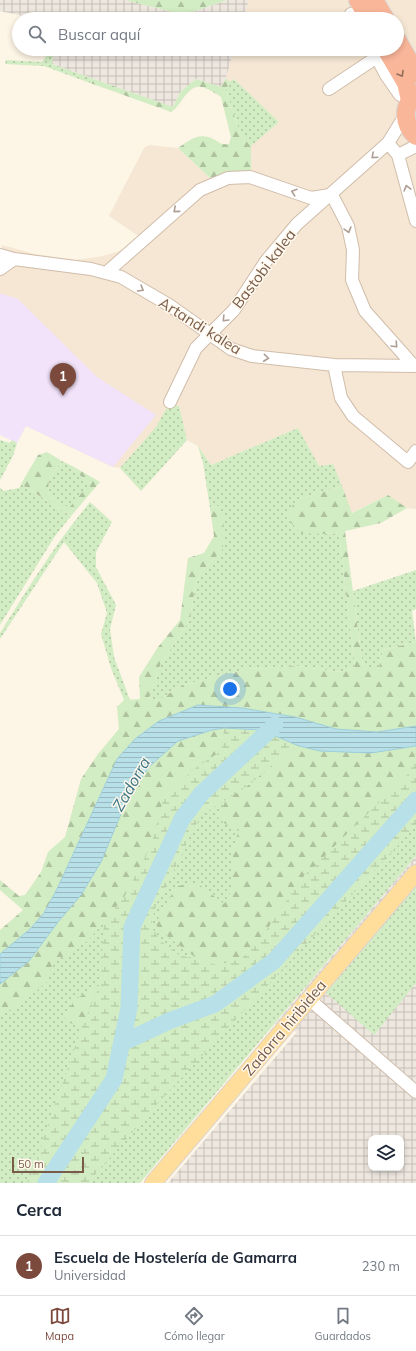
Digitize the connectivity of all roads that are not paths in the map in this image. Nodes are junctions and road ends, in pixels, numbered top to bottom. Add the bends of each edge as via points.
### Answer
1 (374, 0) edge
2 (384, 0) edge
3 (382, 12) edge
4 (385, 12) edge
5 (404, 52) edge
6 (373, 56) edge
7 (382, 56) edge
8 (416, 73) edge
9 (330, 89) dead end
10 (410, 101) edge
11 (416, 136) edge
12 (388, 143) junction
13 (416, 146) edge
14 (398, 154) junction
15 (332, 195) junction
16 (416, 221) edge
17 (0, 255) edge
18 (14, 259) junction
19 (0, 270) edge
20 (106, 273) junction
21 (210, 335) junction
22 (334, 365) junction
23 (415, 366) edge
24 (170, 402) dead end
25 (416, 452) edge
26 (416, 873) edge
27 (310, 999) junction
28 (416, 1092) edge
29 (153, 1183) edge

1 - 3 highway
2 - 4 highway
5 - 8 highway
6 - 9 street
7 - 10 highway via 406,84
10 - 11 highway via 407,123
10 - 12 street, Bastobi kalea
12 - 14 street
12 -> 15 street, Bastobi kalea
13 - 14 street
16 -> 14 street
15 -> 20 street via 311,198 250,177 228,178 200,190
15 -> 21 street, Bastobi kalea via 297,224 266,261 234,310
15 -> 23 street via 348,226 353,250 352,280 365,311
17 - 18 street, Artandi kalea
18 - 19 street
18 - 20 street, Artandi kalea
20 -> 21 street, Artandi kalea via 121,277 162,301
21 -> 22 street, Artandi kalea via 232,349 252,356
21 - 24 street, Bastobi kalea via 196,348
22 - 23 street, Artandi kalea
22 - 25 street via 341,398 353,416 408,462
26 - 27 main road, Zadorra hiribidea
27 - 28 street
27 - 29 main road, Zadorra hiribidea

